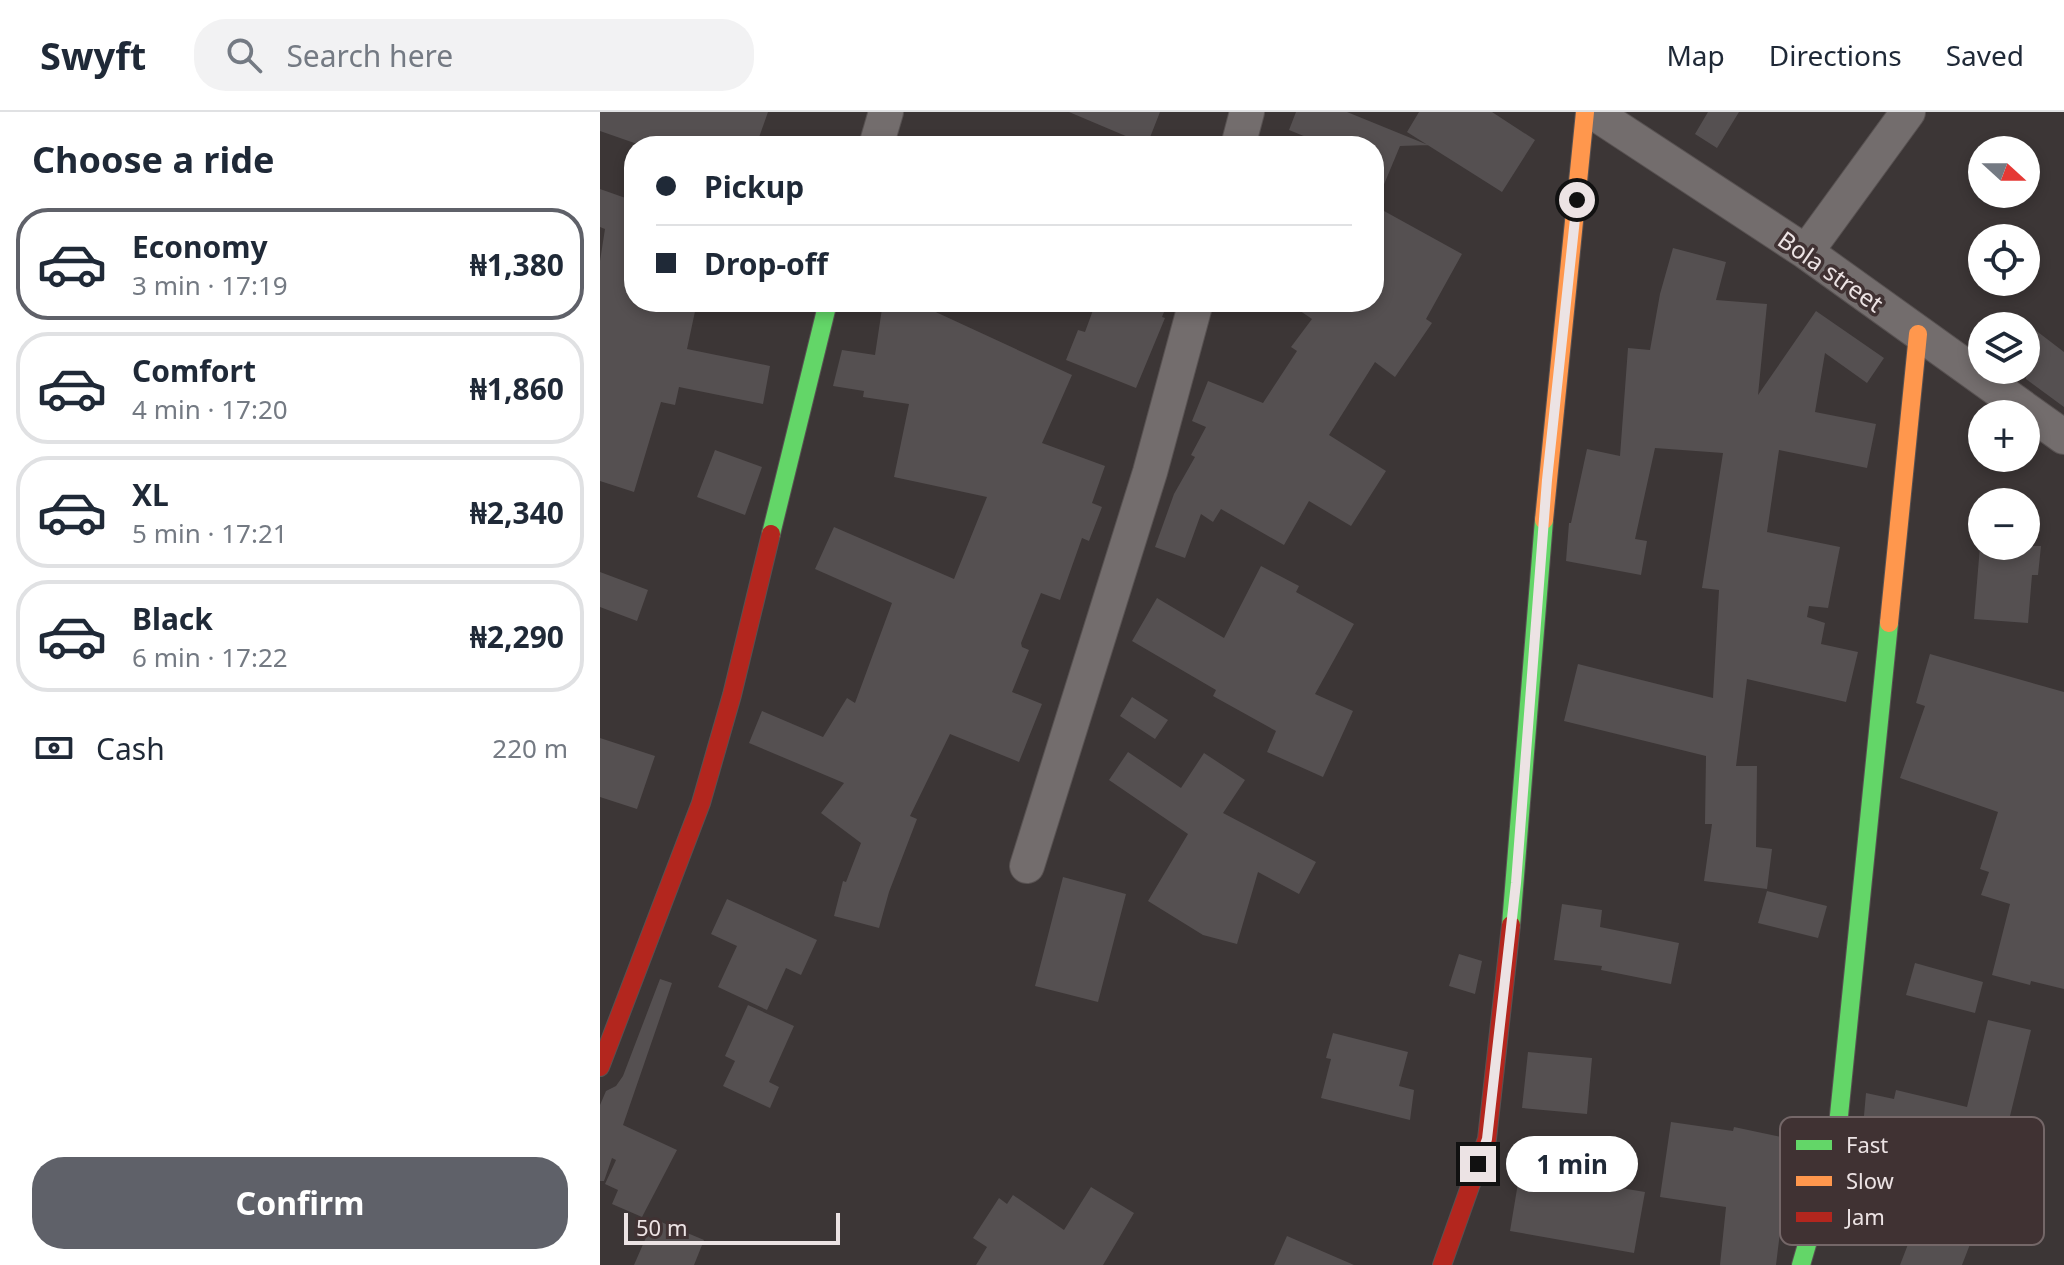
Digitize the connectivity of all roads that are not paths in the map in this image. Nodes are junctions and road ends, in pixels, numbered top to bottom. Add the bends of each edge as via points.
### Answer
1 (886, 112) edge
2 (1247, 112) edge
3 (1585, 112) edge
4 (1593, 112) edge
5 (1908, 112) edge
6 (879, 136) edge
7 (1241, 136) edge
8 (1806, 252) junction
9 (826, 312) edge
10 (1193, 312) edge
11 (1918, 334) junction
12 (2064, 437) edge
13 (1027, 866) dead end
14 (600, 1067) edge
15 (1839, 1117) edge
16 (1807, 1245) edge
17 (1442, 1265) edge
18 (1801, 1265) edge

1 - 6 street
2 - 7 street
3 - 17 street via 1546,496 1516,883 1487,1139
4 - 8 street, Bola street
5 - 8 street
8 - 11 street, Bola street
9 - 14 street via 701,803
10 - 13 street via 1150,472
11 - 12 street, Bola street
11 - 15 street
16 - 18 street

